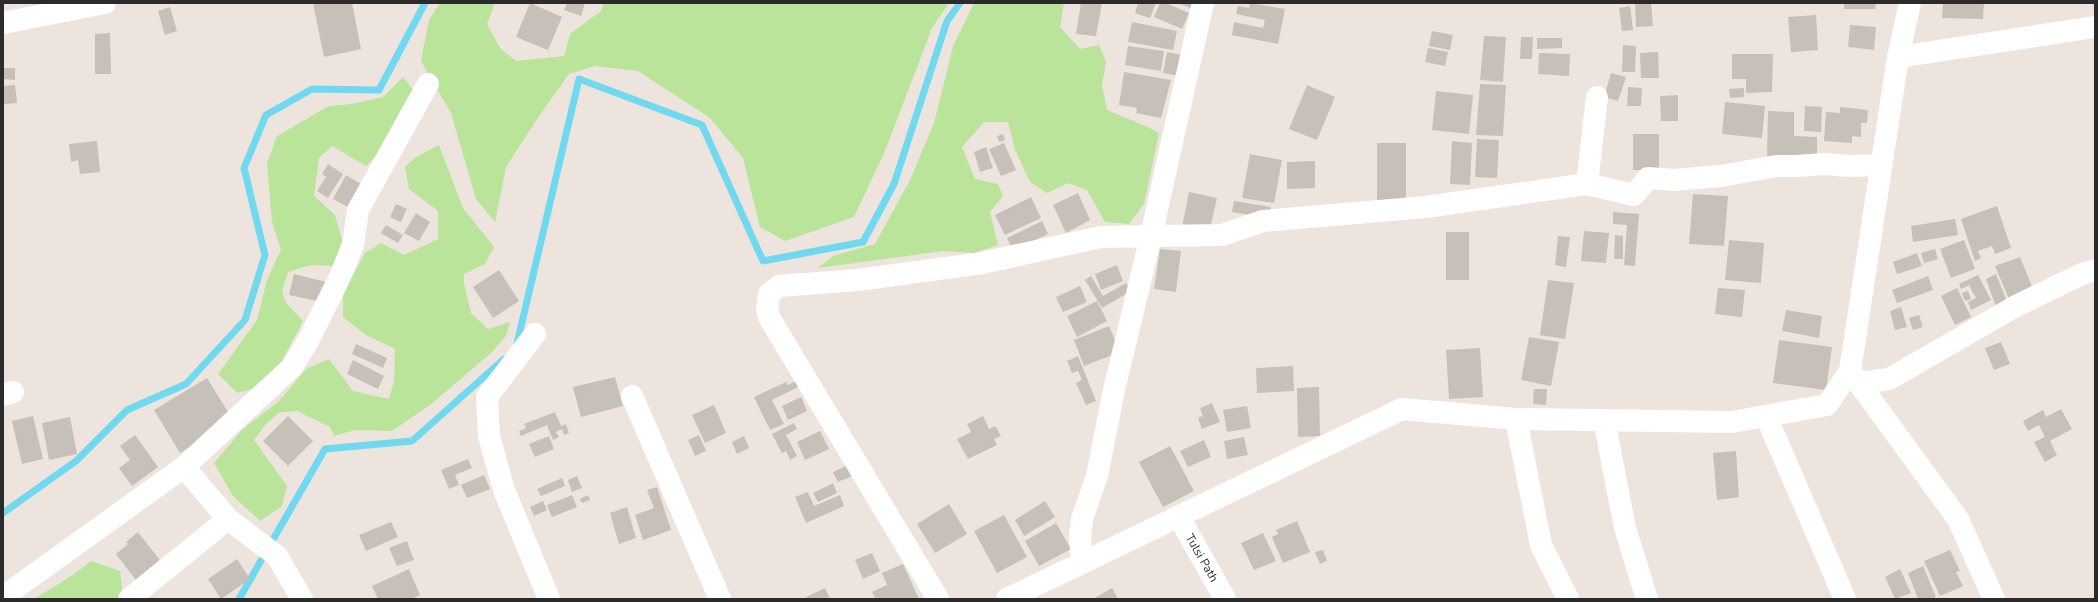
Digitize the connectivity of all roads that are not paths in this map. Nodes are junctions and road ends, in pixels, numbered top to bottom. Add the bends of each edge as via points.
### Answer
1 (105, 3) edge
2 (1203, 3) edge
3 (1910, 3) edge
4 (3, 23) edge
5 (2095, 27) edge
6 (1898, 57) junction
7 (428, 84) dead end
8 (1597, 97) dead end
9 (1881, 165) junction
10 (1586, 184) junction
11 (1151, 236) junction
12 (2095, 270) edge
13 (534, 334) dead end
14 (1855, 377) junction
15 (632, 396) dead end
16 (1766, 416) junction
17 (1516, 419) junction
18 (1604, 420) junction
19 (184, 467) junction
20 (1179, 517) junction
21 (228, 519) junction
22 (1082, 563) junction
23 (3, 598) edge
24 (1010, 598) edge
25 (129, 599) edge
26 (302, 599) edge
27 (549, 599) edge
28 (720, 599) edge
29 (938, 599) edge
30 (1225, 599) edge
31 (1568, 599) edge
32 (1647, 599) edge
33 (1845, 599) edge
34 (1994, 599) edge

1 - 4 street
2 - 11 street
3 - 6 street
5 - 6 street
6 - 9 street
7 - 19 street via 358,210 353,245 339,279 292,367
8 - 10 street
9 - 10 street via 1776,166 1721,176 1674,180 1648,178 1634,195
9 - 14 street
10 - 11 street via 1426,207 1263,221 1222,235
11 - 22 street via 1114,390 1098,470 1082,519
11 - 29 street via 1101,237 982,263 858,280 779,286 769,294 767,309 770,319
12 - 14 street via 2016,306 1889,379
13 - 27 street via 487,397 489,436 504,490
14 - 16 street via 1827,404
14 - 34 street via 1958,519
15 - 28 street
16 - 18 street via 1732,422
16 - 33 street
17 - 18 street
17 - 20 street via 1402,409
17 - 31 street via 1541,544
18 - 32 street via 1625,528
19 - 21 street
19 - 23 street
20 - 22 street
20 - 30 street, Tulsi Path
21 - 25 street
21 - 26 street via 276,556
22 - 24 street

